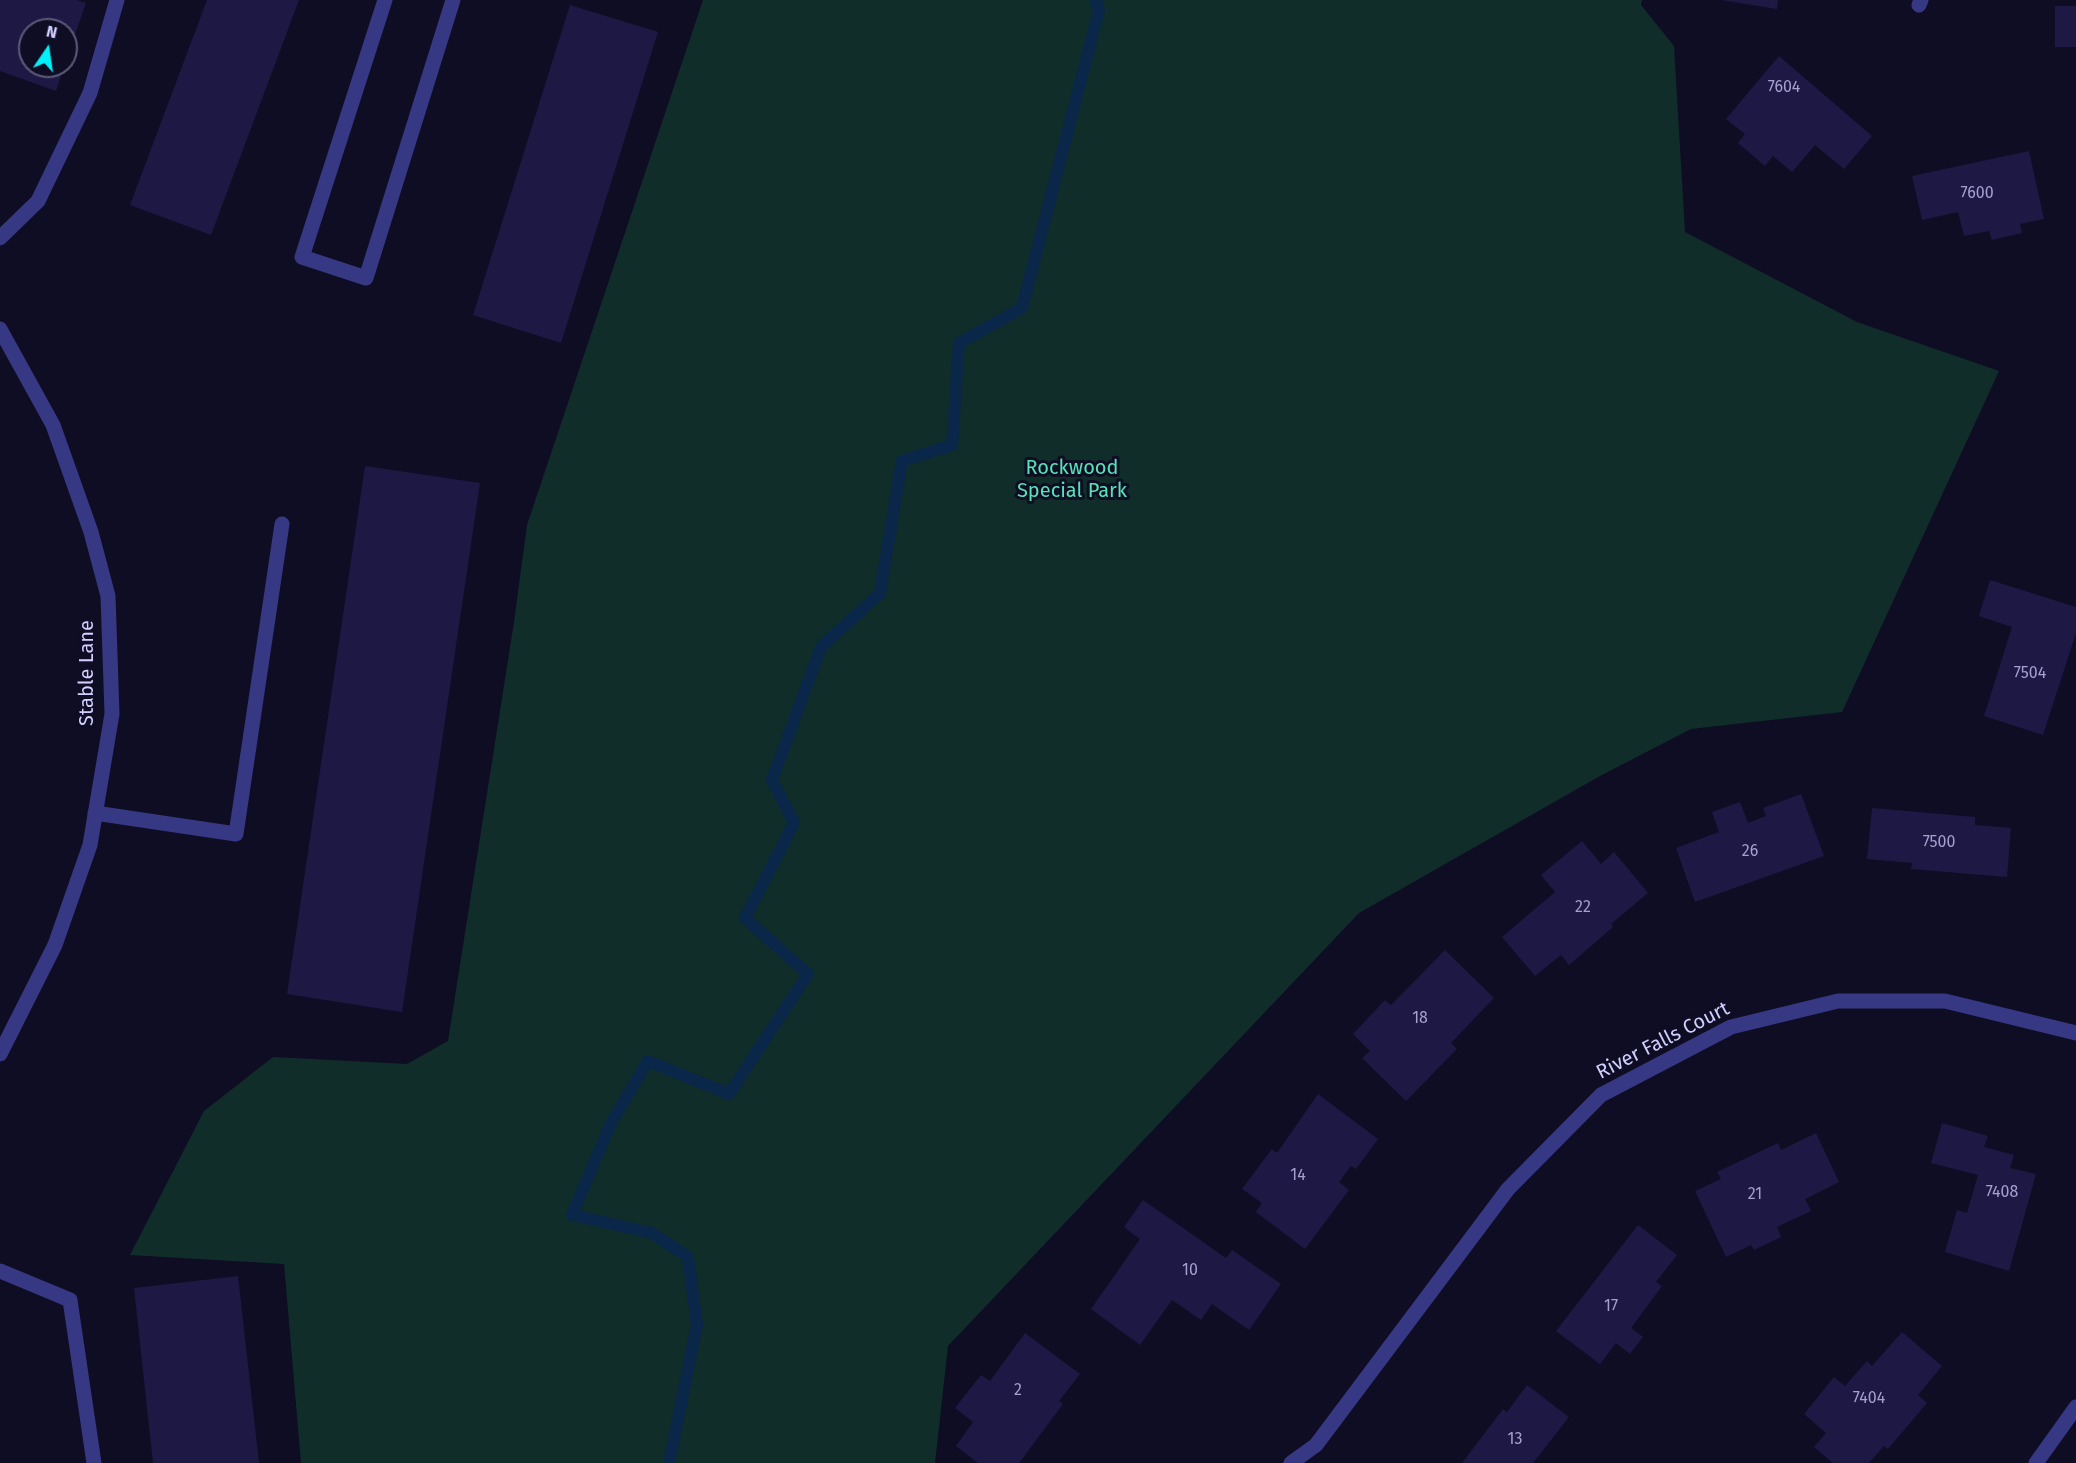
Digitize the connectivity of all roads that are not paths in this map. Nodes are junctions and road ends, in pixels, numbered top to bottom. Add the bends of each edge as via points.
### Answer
1 (117, 0) edge
2 (385, 0) edge
3 (453, 0) edge
4 (0, 238) edge
5 (0, 329) edge
6 (282, 524) dead end
7 (95, 813) junction
8 (2076, 1033) edge
9 (0, 1054) edge
10 (0, 1271) edge
11 (2076, 1407) edge
12 (94, 1463) edge
13 (1292, 1463) edge
14 (2036, 1463) edge

1 - 4 street via 90,93 38,201
2 - 3 street via 302,257 366,278
5 - 7 street, Stable Lane via 53,425 91,532 108,596 112,714
6 - 7 street via 236,834
7 - 9 street, Stable Lane via 90,845 55,945
8 - 13 street, River Falls Court via 1945,1001 1839,1001 1731,1027 1601,1095 1508,1189 1316,1444
10 - 12 street via 70,1300
11 - 14 street

